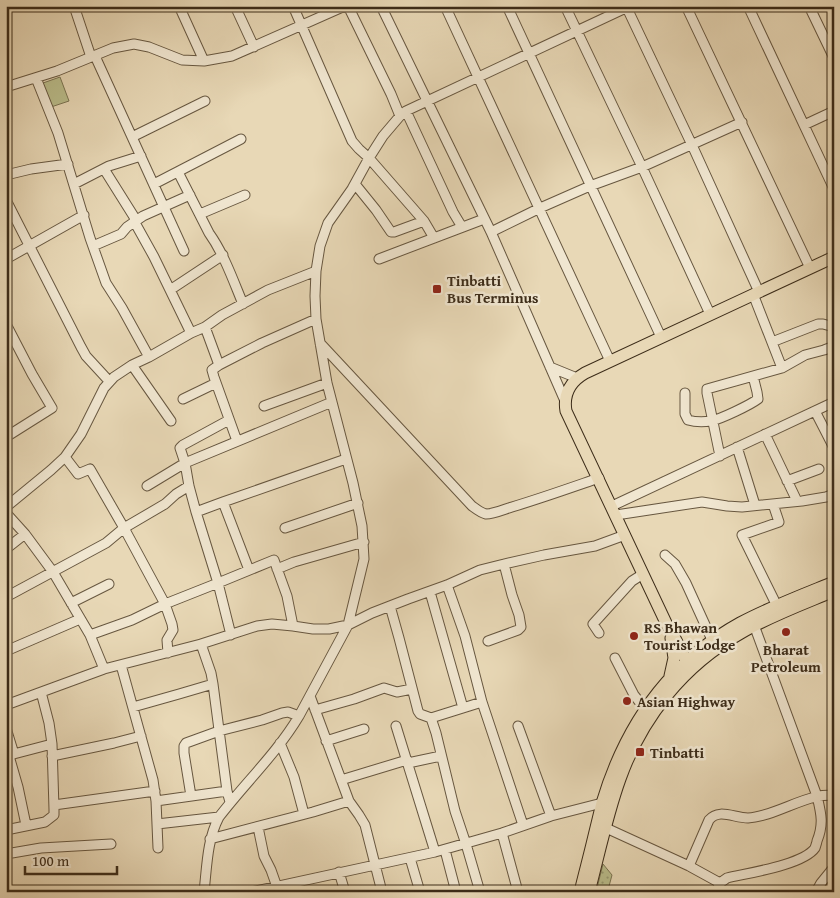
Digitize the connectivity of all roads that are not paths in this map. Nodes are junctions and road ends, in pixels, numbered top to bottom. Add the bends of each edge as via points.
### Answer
1 (74, 6) edge
2 (179, 6) edge
3 (235, 6) edge
4 (293, 6) edge
5 (346, 6) edge
6 (381, 6) edge
7 (445, 6) edge
8 (507, 6) edge
9 (565, 6) edge
10 (686, 6) edge
11 (748, 6) edge
12 (809, 6) edge
13 (628, 7) edge
14 (302, 25) junction
15 (577, 31) junction
16 (254, 47) junction
17 (529, 53) junction
18 (93, 56) junction
19 (834, 58) edge
20 (204, 61) junction
21 (36, 78) junction
22 (477, 78) junction
23 (6, 87) edge
24 (205, 100) dead end
25 (428, 101) junction
26 (834, 111) edge
27 (403, 114) junction
28 (742, 122) junction
29 (804, 125) junction
30 (132, 137) junction
31 (241, 138) dead end
32 (692, 144) junction
33 (141, 156) junction
34 (369, 158) junction
35 (68, 164) junction
36 (642, 167) junction
37 (104, 169) junction
38 (178, 172) junction
39 (6, 175) edge
40 (74, 184) junction
41 (154, 184) junction
42 (355, 184) junction
43 (590, 186) junction
44 (834, 189) edge
45 (190, 195) junction
46 (245, 195) dead end
47 (6, 200) edge
48 (164, 207) junction
49 (540, 208) junction
50 (200, 214) junction
51 (84, 215) junction
52 (484, 218) junction
53 (135, 221) junction
54 (424, 221) junction
55 (462, 227) junction
56 (491, 232) junction
57 (434, 238) junction
58 (30, 246) junction
59 (93, 246) junction
60 (184, 251) dead end
61 (223, 255) junction
62 (834, 257) edge
63 (6, 259) edge
64 (379, 259) dead end
65 (810, 268) junction
66 (316, 271) junction
67 (170, 290) junction
68 (756, 293) junction
69 (242, 304) junction
70 (710, 314) junction
71 (316, 319) junction
72 (6, 324) edge
73 (204, 327) junction
74 (834, 327) edge
75 (191, 333) junction
76 (661, 337) junction
77 (772, 342) junction
78 (320, 343) junction
79 (832, 347) dead end
80 (149, 357) junction
81 (610, 360) junction
82 (132, 365) junction
83 (219, 365) junction
84 (550, 367) junction
85 (782, 368) junction
86 (753, 376) junction
87 (577, 378) junction
88 (109, 381) junction
89 (216, 383) junction
90 (327, 383) junction
91 (685, 393) dead end
92 (183, 399) dead end
93 (332, 402) junction
94 (565, 402) junction
95 (834, 402) edge
96 (264, 406) dead end
97 (815, 411) junction
98 (229, 420) junction
99 (171, 421) dead end
100 (713, 421) junction
101 (766, 434) junction
102 (6, 437) edge
103 (237, 441) junction
104 (737, 448) junction
105 (834, 448) edge
106 (720, 456) junction
107 (65, 457) junction
108 (346, 459) junction
109 (185, 462) junction
110 (819, 469) dead end
111 (599, 478) junction
112 (787, 481) junction
113 (146, 486) dead end
114 (189, 486) junction
115 (834, 494) edge
116 (797, 501) junction
117 (223, 502) junction
118 (358, 502) junction
119 (773, 504) junction
120 (755, 505) junction
121 (6, 507) edge
122 (614, 510) junction
123 (196, 512) junction
124 (6, 513) edge
125 (124, 528) junction
126 (285, 528) dead end
127 (25, 534) junction
128 (625, 535) junction
129 (364, 542) junction
130 (6, 549) edge
131 (665, 555) dead end
132 (504, 564) junction
133 (278, 569) junction
134 (249, 570) junction
135 (53, 572) junction
136 (643, 574) junction
137 (834, 582) edge
138 (218, 583) junction
139 (109, 584) dead end
140 (447, 585) junction
141 (834, 591) edge
142 (430, 592) junction
143 (6, 597) edge
144 (71, 603) junction
145 (165, 604) junction
146 (390, 606) junction
147 (777, 606) junction
148 (80, 619) junction
149 (348, 625) junction
150 (754, 625) junction
151 (293, 626) junction
152 (599, 633) dead end
153 (90, 635) junction
154 (231, 635) junction
155 (674, 640) junction
156 (712, 640) junction
157 (488, 641) dead end
158 (201, 644) junction
159 (700, 649) junction
160 (6, 651) edge
161 (168, 653) junction
162 (615, 658) dead end
163 (121, 665) junction
164 (686, 667) junction
165 (104, 669) junction
166 (670, 678) junction
167 (213, 684) junction
168 (412, 689) junction
169 (41, 692) junction
170 (310, 696) junction
171 (482, 702) junction
172 (6, 705) edge
173 (133, 706) junction
174 (463, 708) junction
175 (645, 709) junction
176 (315, 710) junction
177 (300, 716) junction
178 (431, 718) junction
179 (396, 726) dead end
180 (518, 726) dead end
181 (6, 728) edge
182 (364, 729) dead end
183 (219, 731) junction
184 (141, 736) junction
185 (326, 741) junction
186 (52, 744) junction
187 (280, 744) junction
188 (10, 755) edge
189 (52, 756) junction
190 (441, 756) junction
191 (407, 762) junction
192 (341, 780) junction
193 (155, 791) junction
194 (228, 792) junction
195 (834, 795) edge
196 (191, 796) junction
197 (817, 796) junction
198 (349, 801) junction
199 (156, 802) junction
200 (230, 802) junction
201 (602, 803) junction
202 (54, 805) junction
203 (304, 814) junction
204 (551, 816) junction
205 (219, 817) junction
206 (157, 824) junction
207 (26, 825) junction
208 (523, 825) junction
209 (258, 827) junction
210 (606, 828) junction
211 (6, 830) edge
212 (502, 833) junction
213 (210, 839) junction
214 (111, 844) dead end
215 (466, 844) junction
216 (158, 848) dead end
217 (445, 850) junction
218 (435, 852) junction
219 (6, 854) edge
220 (410, 858) junction
221 (375, 866) junction
222 (688, 866) junction
223 (834, 868) edge
224 (339, 872) junction
225 (720, 883) junction
226 (282, 888) edge
227 (204, 892) edge
228 (251, 892) edge
229 (345, 892) edge
230 (382, 892) edge
231 (420, 892) edge
232 (456, 892) edge
233 (480, 892) edge
234 (518, 892) edge
235 (580, 892) edge
236 (589, 892) edge
237 (716, 892) edge
238 (816, 892) edge

1 - 18 street
2 - 20 street
3 - 16 street
4 - 14 street
5 - 14 street
5 - 27 street
6 - 25 street
7 - 22 street
8 - 17 street
9 - 15 street
10 - 28 street
11 - 29 street
12 - 19 street
13 - 15 street
13 - 32 street
14 - 16 street
14 - 34 street via 352,141
15 - 17 street
15 - 36 street
16 - 20 street via 232,56
17 - 22 street
17 - 43 street
18 - 20 street via 134,44 182,60
18 - 21 street
18 - 30 street
21 - 23 street
21 - 35 street
22 - 25 street
22 - 49 street
24 - 30 street
25 - 27 street
25 - 52 street
26 - 29 street
27 - 34 street
27 - 55 street
28 - 32 street
28 - 65 street
29 - 44 street
30 - 33 street
31 - 38 street
32 - 36 street
32 - 68 street
33 - 37 street
33 - 41 street
34 - 42 street
34 - 54 street
35 - 39 street
35 - 40 street
36 - 43 street
36 - 70 street
37 - 40 street
37 - 53 street
38 - 41 street
38 - 45 street
40 - 51 street
41 - 48 street
42 - 54 street via 391,232
42 - 66 street via 328,223
43 - 49 street
43 - 76 street
45 - 48 street
45 - 50 street
46 - 50 street
47 - 58 street
48 - 53 street
48 - 60 street
49 - 56 street
49 - 81 street
50 - 61 street
51 - 58 street
51 - 59 street
52 - 55 street
52 - 56 street
53 - 59 street via 121,234
53 - 67 street
54 - 57 street
55 - 57 street
56 - 84 street
57 - 64 street
58 - 63 street
58 - 88 street via 80,347
59 - 80 street via 106,283
61 - 67 street
61 - 69 street
62 - 65 main road
65 - 68 main road
66 - 69 street
66 - 71 street
67 - 75 street
68 - 70 main road
68 - 77 street
69 - 73 street
70 - 76 main road
71 - 78 street
71 - 83 street
72 - 102 street via 52,408
73 - 75 street
73 - 83 street
74 - 77 street via 818,324
75 - 80 street
76 - 81 main road
77 - 85 street
78 - 90 street
78 - 111 street via 472,506 485,514
79 - 85 street via 809,353
80 - 82 street
81 - 87 main road
82 - 88 street
82 - 99 street
83 - 89 street via 212,370
84 - 87 street
84 - 94 street
85 - 86 street
86 - 100 street via 758,399
86 - 100 street via 707,389
87 - 94 main road via 569,388
88 - 107 street
89 - 92 street
89 - 98 street
90 - 93 street
90 - 96 street
91 - 100 street via 688,420
93 - 103 street
93 - 108 street
94 - 111 main road via 566,411
95 - 97 street
97 - 101 street
97 - 105 street
98 - 103 street
98 - 109 street via 183,445 180,448
100 - 106 street
101 - 104 street
101 - 112 street
103 - 109 street
104 - 106 street
104 - 120 street
106 - 122 street
107 - 121 street
107 - 125 street via 78,474 90,469
108 - 117 street
108 - 118 street
109 - 113 street
109 - 114 street
110 - 112 street
111 - 122 main road
112 - 116 street
114 - 123 street
114 - 125 street
115 - 116 street
116 - 119 street
117 - 123 street
117 - 134 street
118 - 126 street
118 - 129 street
119 - 120 street
119 - 147 street via 779,522 742,535
120 - 122 street via 742,507 702,502
122 - 128 main road
123 - 138 street
124 - 127 street
125 - 135 street via 106,543
125 - 145 street
127 - 130 street
127 - 135 street
128 - 132 street via 595,546
128 - 136 main road
129 - 133 street
129 - 149 street via 364,559
131 - 156 street via 675,564 686,583
132 - 140 street via 480,570
132 - 157 street via 521,627
133 - 134 street via 274,560
133 - 151 street
134 - 138 street
135 - 143 street
135 - 144 street
136 - 152 street via 632,581 593,624
136 - 155 main road
137 - 147 main road
138 - 145 street
138 - 154 street
139 - 144 street
140 - 142 street
140 - 171 street via 465,636
141 - 150 main road
142 - 146 street
142 - 174 street
144 - 148 street
145 - 153 street
145 - 161 street via 172,624 167,640
146 - 149 street
146 - 168 street
147 - 156 main road
148 - 153 street
148 - 160 street
149 - 151 street via 329,629
149 - 170 street
150 - 164 main road
150 - 197 street
151 - 154 street via 257,626
153 - 165 street
154 - 158 street
155 - 159 main road
155 - 164 main road
155 - 166 main road
156 - 159 main road
158 - 161 street
158 - 167 street
159 - 164 main road
161 - 163 street
162 - 175 street
163 - 165 street
163 - 173 street
164 - 166 main road
164 - 210 main road via 661,702
165 - 169 street
166 - 175 main road
167 - 173 street
167 - 183 street
168 - 176 street via 397,692 384,688
168 - 178 street via 418,711
169 - 172 street
169 - 186 street
170 - 176 street
170 - 177 street
171 - 174 street
171 - 208 street
173 - 184 street
174 - 178 street
175 - 201 main road via 622,750
176 - 185 street
177 - 183 street via 282,713
177 - 187 street
178 - 190 street
179 - 191 street
180 - 204 street
181 - 188 street
182 - 185 street
183 - 194 street
183 - 196 street via 189,741 184,746
184 - 189 street
184 - 193 street
185 - 192 street
186 - 188 street
186 - 189 street
187 - 200 street
187 - 203 street via 294,777
188 - 207 street
189 - 202 street
190 - 191 street
190 - 215 street via 454,811
191 - 192 street
191 - 218 street
192 - 198 street
193 - 199 street
193 - 202 street
194 - 196 street
194 - 200 street
195 - 197 street
196 - 199 street
197 - 222 street via 750,818 720,813 712,815
197 - 225 street via 822,822 815,848 789,863 727,878
198 - 203 street
198 - 221 street via 365,825
199 - 206 street
200 - 205 street
201 - 204 street
201 - 235 main road
202 - 207 street via 54,815 50,819
203 - 209 street
204 - 208 street
205 - 206 street
205 - 213 street
206 - 216 street
207 - 211 street
208 - 212 street
209 - 213 street
209 - 226 street via 264,856
210 - 222 street
210 - 236 main road
212 - 215 street
212 - 234 street
213 - 227 street
214 - 219 street via 40,848
215 - 217 street
215 - 233 street
217 - 218 street
217 - 232 street
218 - 220 street
220 - 221 street
220 - 231 street
221 - 224 street
221 - 230 street
222 - 225 street
223 - 238 street
224 - 226 street
224 - 229 street
225 - 237 street
226 - 228 street

